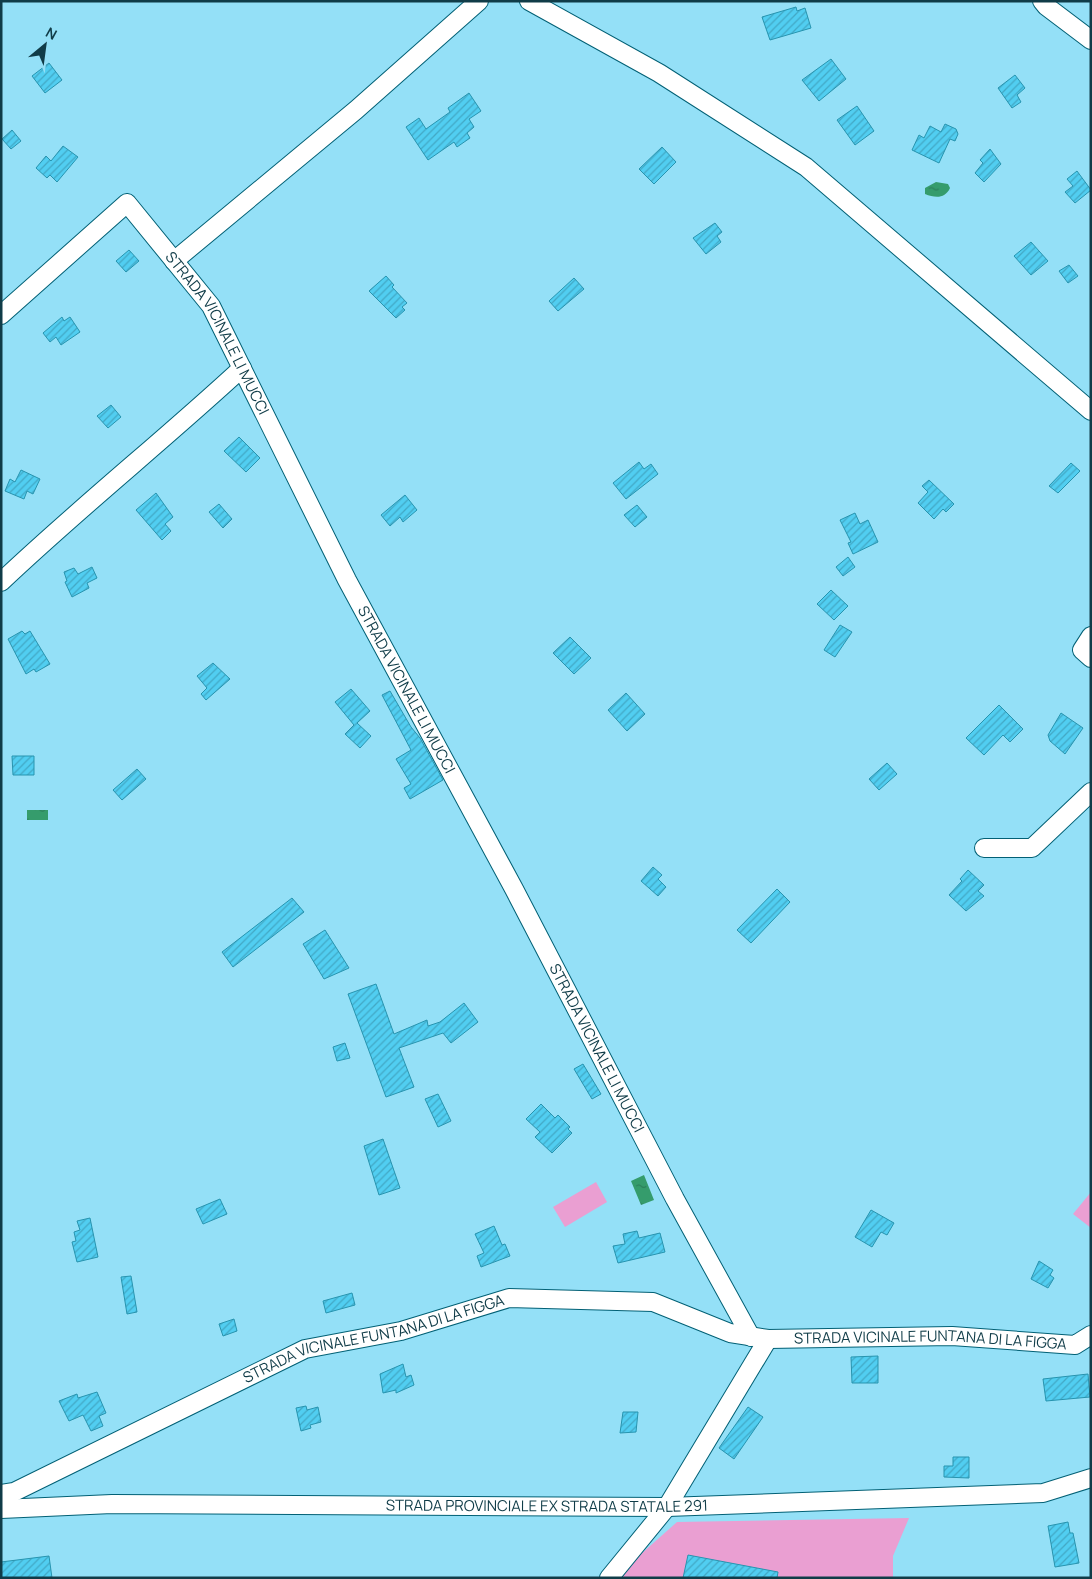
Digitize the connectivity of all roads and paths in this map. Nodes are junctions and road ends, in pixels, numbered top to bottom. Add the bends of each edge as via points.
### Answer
1 (479, 1) edge
2 (529, 1) edge
3 (1042, 1) edge
4 (1091, 40) edge
5 (174, 261) junction
6 (1, 315) edge
7 (242, 368) junction
8 (1091, 411) edge
9 (1, 582) edge
10 (1091, 636) edge
11 (1091, 658) edge
12 (1091, 792) edge
13 (984, 848) dead end
14 (1091, 1335) edge
15 (759, 1338) junction
16 (1091, 1478) edge
17 (1, 1494) edge
18 (667, 1508) junction
19 (1, 1509) edge
20 (609, 1578) edge

1 - 5 street via 356,110
2 - 8 street via 659,73 806,167
3 - 4 street
5 - 6 street, STRADA VICINALE LI MUCCI via 127,203
5 - 7 street, STRADA VICINALE LI MUCCI via 211,306
7 - 9 street
7 - 15 street, STRADA VICINALE LI MUCCI via 347,580 514,889 675,1199
10 - 11 street via 1082,650
12 - 13 street via 1032,848
14 - 15 street, STRADA VICINALE FUNTANA DI LA FIGGA via 1075,1345 952,1336
15 - 17 street, STRADA VICINALE FUNTANA DI LA FIGGA via 730,1333 653,1302 509,1298 401,1331 305,1348 14,1492
15 - 18 street
16 - 18 street, STRADA PROVINCIALE EX STRADA STATALE 291 via 1043,1492
18 - 19 street, STRADA PROVINCIALE EX STRADA STATALE 291 via 112,1504
18 - 20 street

